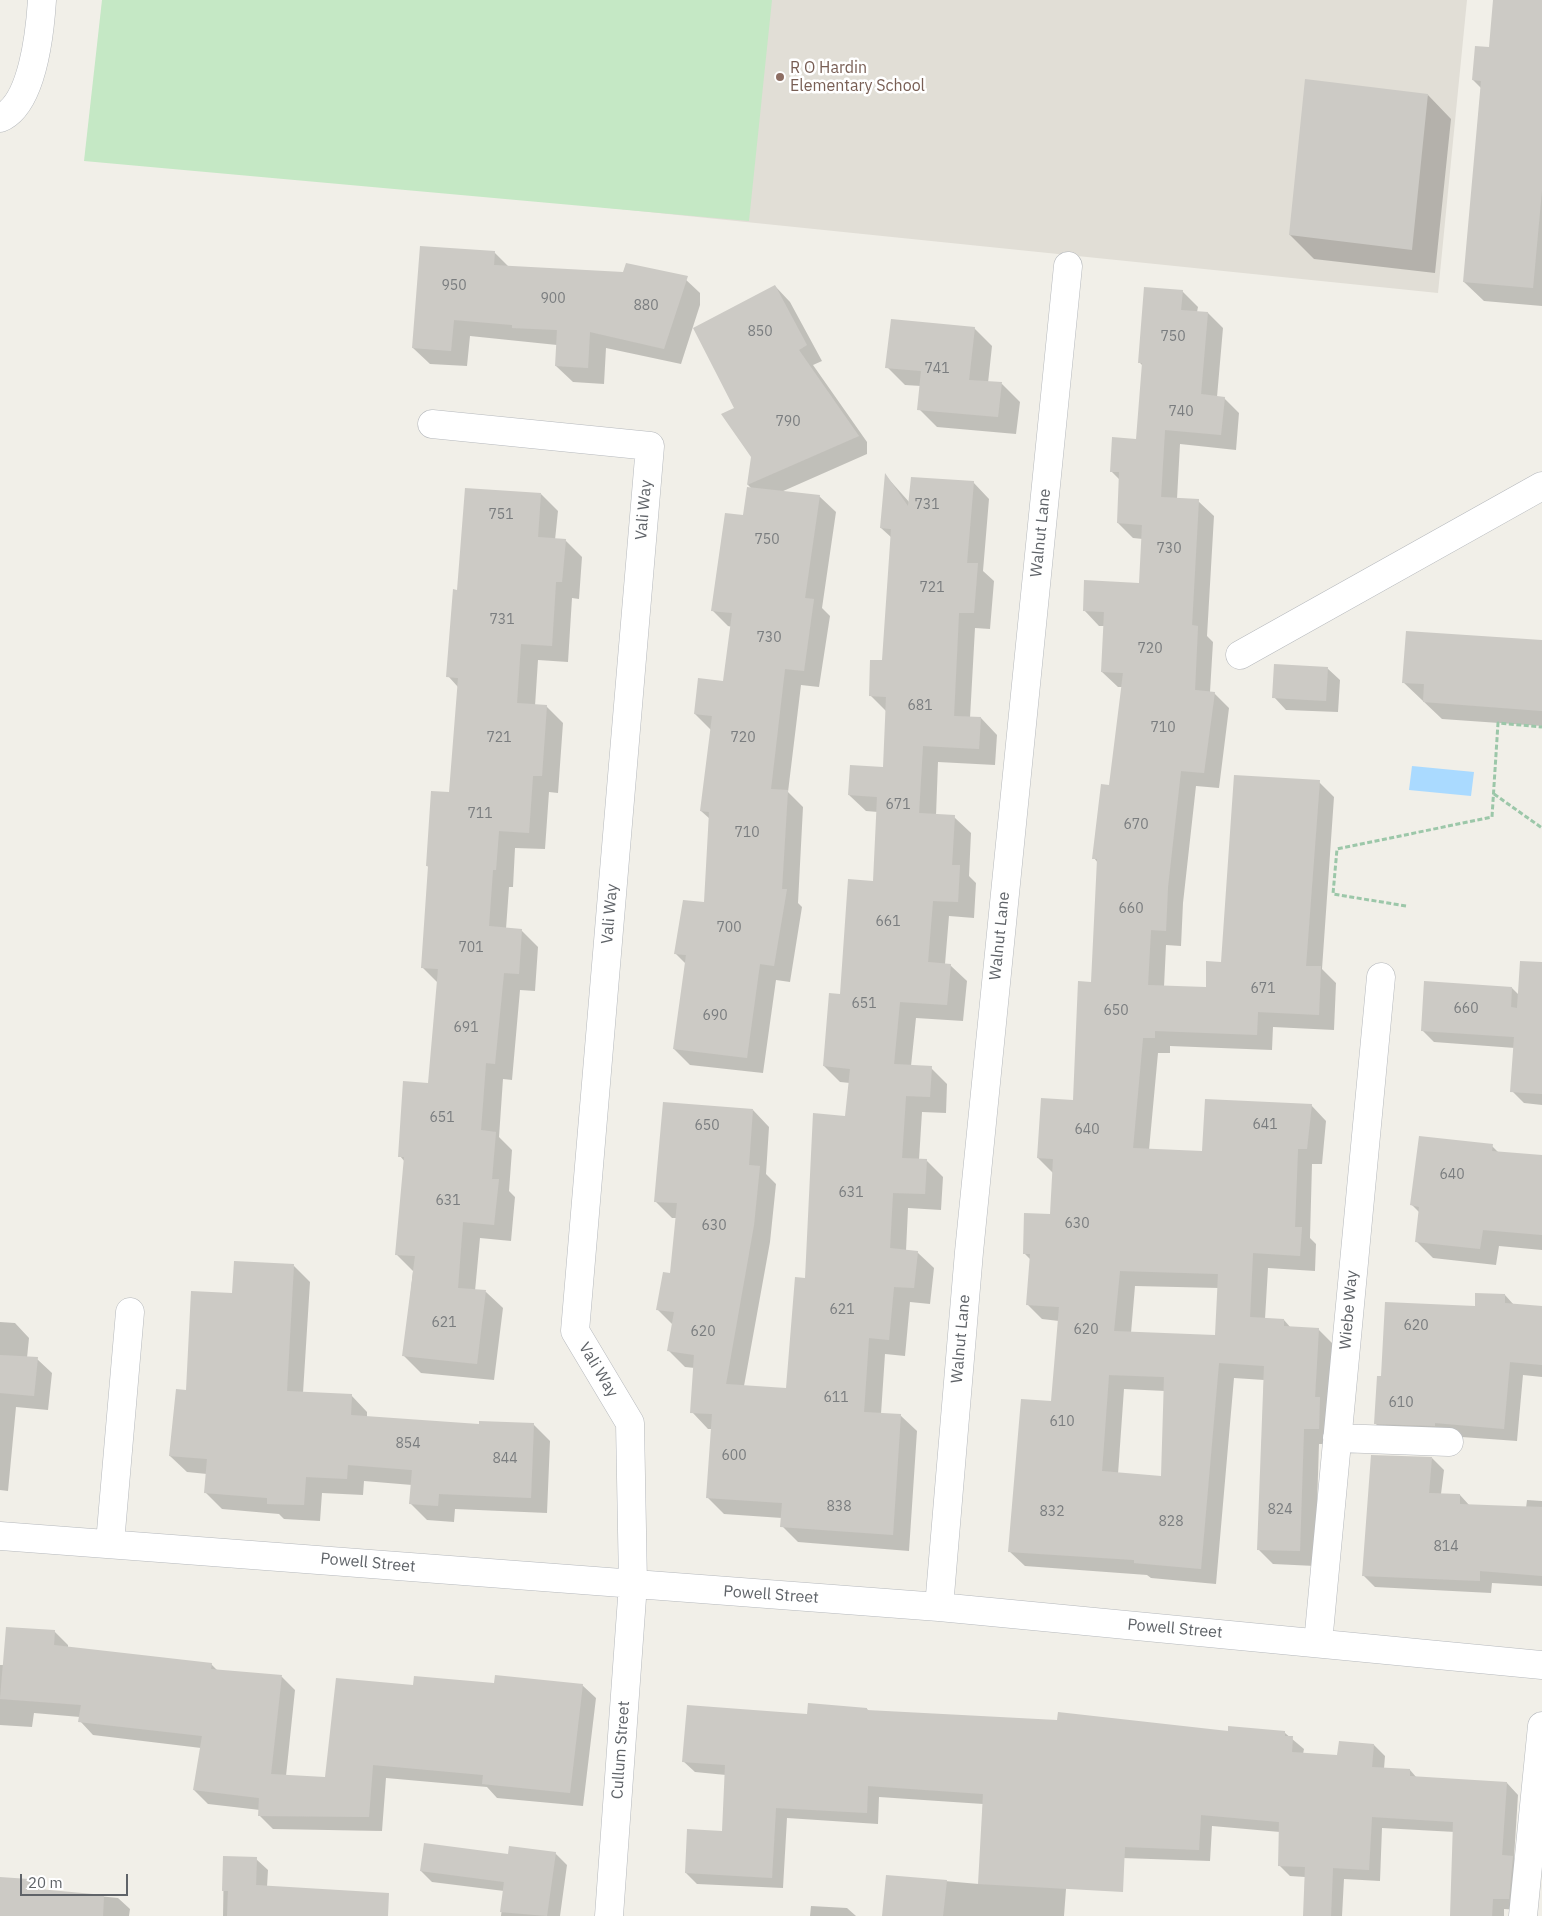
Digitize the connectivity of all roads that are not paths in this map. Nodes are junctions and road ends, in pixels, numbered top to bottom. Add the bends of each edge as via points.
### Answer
1 (42, 0) edge
2 (0, 118) edge
3 (1068, 266) dead end
4 (432, 424) dead end
5 (1542, 486) edge
6 (1240, 655) dead end
7 (1381, 976) dead end
8 (130, 1312) dead end
9 (1337, 1438) junction
10 (1449, 1442) dead end
11 (0, 1536) edge
12 (110, 1543) junction
13 (633, 1584) junction
14 (939, 1607) junction
15 (1318, 1643) junction
16 (1542, 1665) edge
17 (1542, 1726) edge
18 (609, 1916) edge
19 (1523, 1916) edge

1 - 2 street via 38,48 22,96
3 - 14 street, Walnut Lane via 969,1252
4 - 13 street, Vali Way via 650,446 575,1331 630,1423
5 - 6 street
7 - 9 street, Wiebe Way
8 - 12 street
9 - 10 street
9 - 15 street, Wiebe Way
11 - 12 street, Powell Street
12 - 13 street, Powell Street
13 - 14 street, Powell Street
13 - 18 street, Cullum Street
14 - 15 street, Powell Street
15 - 16 street, Powell Street
17 - 19 street

